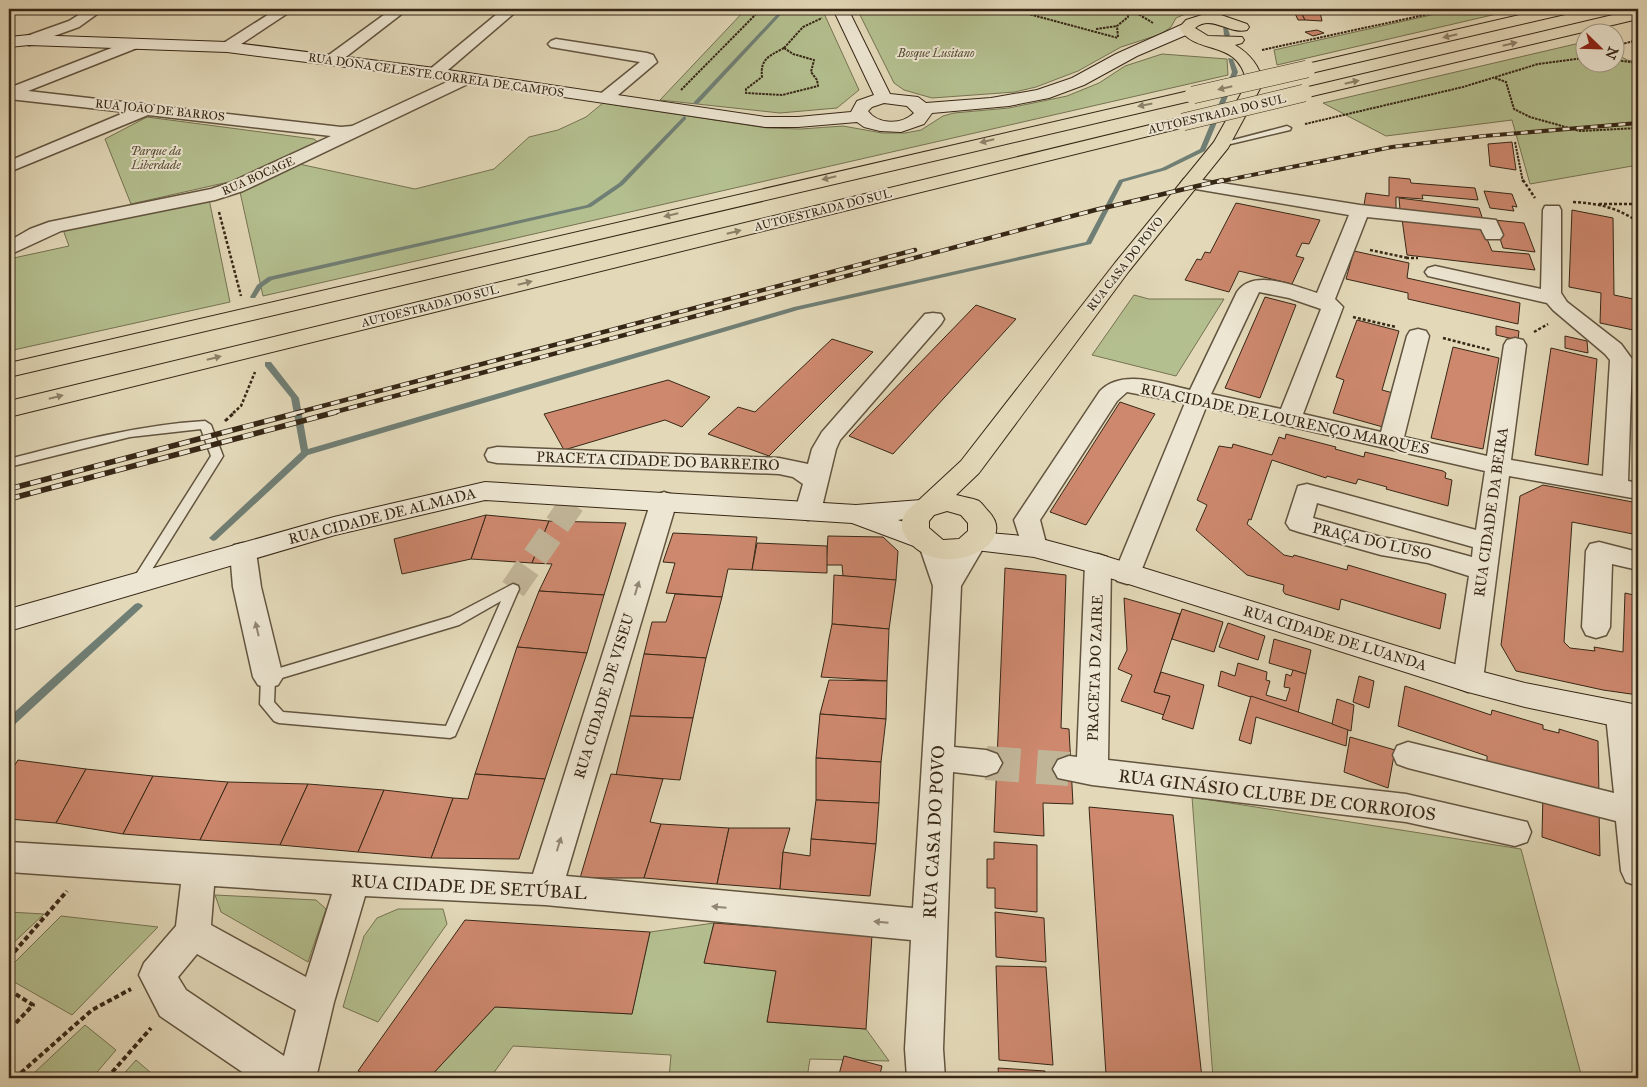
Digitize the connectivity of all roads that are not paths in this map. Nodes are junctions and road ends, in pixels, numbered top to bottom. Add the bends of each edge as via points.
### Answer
1 (97, 9) edge
2 (287, 9) edge
3 (401, 9) edge
4 (512, 9) edge
5 (840, 9) edge
6 (1226, 9) edge
7 (1236, 9) edge
8 (1565, 9) edge
9 (1638, 14) edge
10 (1202, 20) junction
11 (1187, 28) junction
12 (1242, 39) junction
13 (29, 40) junction
14 (1213, 41) junction
15 (9, 42) edge
16 (1162, 42) junction
17 (132, 44) junction
18 (556, 44) dead end
19 (227, 47) junction
20 (332, 60) junction
21 (434, 73) junction
22 (468, 78) junction
23 (9, 94) edge
24 (605, 98) junction
25 (884, 98) junction
26 (146, 109) junction
27 (922, 109) junction
28 (861, 116) junction
29 (311, 127) junction
30 (1287, 128) road end
31 (356, 130) junction
32 (1222, 144) junction
33 (322, 147) junction
34 (9, 168) edge
35 (1190, 183) junction
36 (1549, 208) road end
37 (1360, 211) junction
38 (1493, 235) dead end
39 (9, 249) edge
40 (1435, 272) dead end
41 (1324, 301) junction
42 (1560, 305) junction
43 (933, 319) dead end
44 (1418, 336) dead end
45 (1515, 345) road end
46 (9, 370) edge
47 (1198, 398) junction
48 (9, 408) edge
49 (1289, 420) junction
50 (1390, 443) junction
51 (496, 455) dead end
52 (9, 463) edge
53 (1498, 466) junction
54 (970, 467) junction
55 (816, 481) junction
56 (1627, 488) edge
57 (664, 501) junction
58 (926, 507) junction
59 (808, 511) junction
60 (856, 514) junction
61 (974, 528) junction
62 (1487, 542) junction
63 (926, 543) junction
64 (1034, 547) junction
65 (243, 552) junction
66 (1638, 561) edge
67 (1098, 564) junction
68 (1483, 570) junction
69 (1127, 574) junction
70 (136, 584) junction
71 (947, 586) junction
72 (9, 620) edge
73 (1596, 627) dead end
74 (268, 677) junction
75 (1468, 680) junction
76 (1630, 717) edge
77 (1408, 755) dead end
78 (938, 758) junction
79 (986, 762) tunnel mouth
80 (1080, 770) joint
81 (1631, 811) junction
82 (1515, 832) dead end
83 (9, 857) edge
84 (199, 870) junction
85 (1638, 871) edge
86 (353, 880) junction
87 (545, 890) junction
88 (929, 926) junction
89 (194, 932) junction
90 (316, 1002) junction
91 (284, 1078) edge
92 (297, 1078) edge
93 (926, 1078) edge

1 - 13 street via 74,24
2 - 19 street
3 - 20 street
4 - 21 street
5 - 25 street
6 - 10 main road
7 - 12 main road, RUA CASA DO POVO
8 -> 46 main road, AUTOESTRADA DO SUL, bridge
48 -> 9 main road, AUTOESTRADA DO SUL, bridge
10 - 11 main road via 1189,24
10 - 12 main road via 1228,22
11 - 14 main road, RUA CASA DO POVO via 1193,35
11 - 16 street
12 - 14 main road, RUA CASA DO POVO
12 - 32 main road, RUA CASA DO POVO via 1256,84
13 - 15 street, RUA DONA CELESTE CORREIA DE CAMPOS
13 - 17 street, RUA DONA CELESTE CORREIA DE CAMPOS
14 - 16 street
16 - 27 street via 1132,52 1081,80 1041,95
17 - 19 street, RUA DONA CELESTE CORREIA DE CAMPOS
17 - 23 street
18 - 24 street via 647,58 649,62
19 - 20 street, RUA DONA CELESTE CORREIA DE CAMPOS
20 - 21 street, RUA DONA CELESTE CORREIA DE CAMPOS
21 - 22 street, RUA DONA CELESTE CORREIA DE CAMPOS
22 - 24 street, RUA DONA CELESTE CORREIA DE CAMPOS
22 - 31 street, RUA BOCAGE
23 - 26 street, RUA JOÃO DE BARROS
24 - 28 street, RUA DONA CELESTE CORREIA DE CAMPOS via 764,122
25 - 27 street via 912,101
25 - 28 street via 866,102 861,106
26 - 29 street, RUA JOÃO DE BARROS
26 - 34 street
27 - 28 street via 921,118 906,125 874,124
29 - 31 street, RUA JOÃO DE BARROS via 341,132
29 - 33 street via 327,135 329,139
30 - 32 lane
31 - 33 street, RUA BOCAGE
32 - 35 main road, RUA CASA DO POVO
33 - 39 street, RUA BOCAGE via 215,194 56,226
35 - 37 street
35 - 54 main road, RUA CASA DO POVO
36 - 42 street via 1551,293
37 - 38 street via 1489,224
37 - 41 street
40 - 42 street
41 - 47 street via 1262,286 1248,290
41 - 49 street via 1332,307
42 - 56 street via 1622,359
43 - 55 street via 830,437
44 - 50 street
45 - 53 street, RUA CIDADE DA BEIRA
47 - 49 street, RUA CIDADE DE LOURENÇO MARQUES
47 - 64 street, RUA CIDADE DE LOURENÇO MARQUES via 1126,385 1116,388 1027,520
47 - 69 street
49 - 50 street, RUA CIDADE DE LOURENÇO MARQUES
50 - 53 street, RUA CIDADE DE LOURENÇO MARQUES
51 - 55 street, PRACETA CIDADE DO BARREIRO via 779,466 800,470
52 - 70 lane via 92,440 176,426 205,425 217,456
53 - 56 street, RUA CIDADE DE LOURENÇO MARQUES
53 - 62 street, RUA CIDADE DA BEIRA
54 - 58 main road, RUA CASA DO POVO
54 - 61 main road, RUA CASA DO POVO
55 - 59 street
57 - 59 street, RUA CIDADE DE ALMADA
57 - 65 street, RUA CIDADE DE ALMADA via 485,491 376,515
87 -> 57 street, RUA CIDADE DE VISEU
58 - 60 street, RUA CIDADE DE ALMADA
58 - 61 main road via 947,502
58 - 63 main road via 913,524
59 - 60 street, RUA CIDADE DE ALMADA
60 - 63 street, RUA CIDADE DE ALMADA
61 - 63 main road via 955,551
61 - 64 street, RUA CIDADE DE LUANDA
61 - 71 street, RUA CASA DO POVO
62 - 68 street, RUA CIDADE DA BEIRA
62 - 68 street, PRAÇA DO LUSO via 1307,492 1299,524
63 - 71 street, RUA CASA DO POVO
64 - 67 street, RUA CIDADE DE LUANDA
65 - 70 street, RUA CIDADE DE ALMADA
74 -> 65 street via 247,587
66 - 73 street via 1599,551
67 - 69 street, RUA CIDADE DE LUANDA
67 - 80 street, PRACETA DO ZAIRE
68 - 75 street, RUA CIDADE DA BEIRA
69 - 75 street, RUA CIDADE DE LUANDA
70 - 72 street, RUA CIDADE DE ALMADA
71 - 78 street, RUA CASA DO POVO
74 - 74 lane via 266,704 279,717 450,732 513,589 454,621
75 - 76 street, RUA CIDADE DE LUANDA
76 - 81 street
77 - 81 street
78 - 79 street
78 - 88 street, RUA CASA DO POVO
80 - 82 street, RUA GINÁSIO CLUBE DE CORROIOS via 1406,808
81 - 85 street
83 - 84 street, RUA CIDADE DE SETÚBAL
84 - 86 street, RUA CIDADE DE SETÚBAL
84 - 89 street
86 - 87 street, RUA CIDADE DE SETÚBAL
86 - 90 street
88 -> 87 street, RUA CIDADE DE SETÚBAL
88 - 93 street, RUA CASA DO POVO via 924,1048
89 - 90 street
89 - 91 street via 165,989
90 - 92 street

